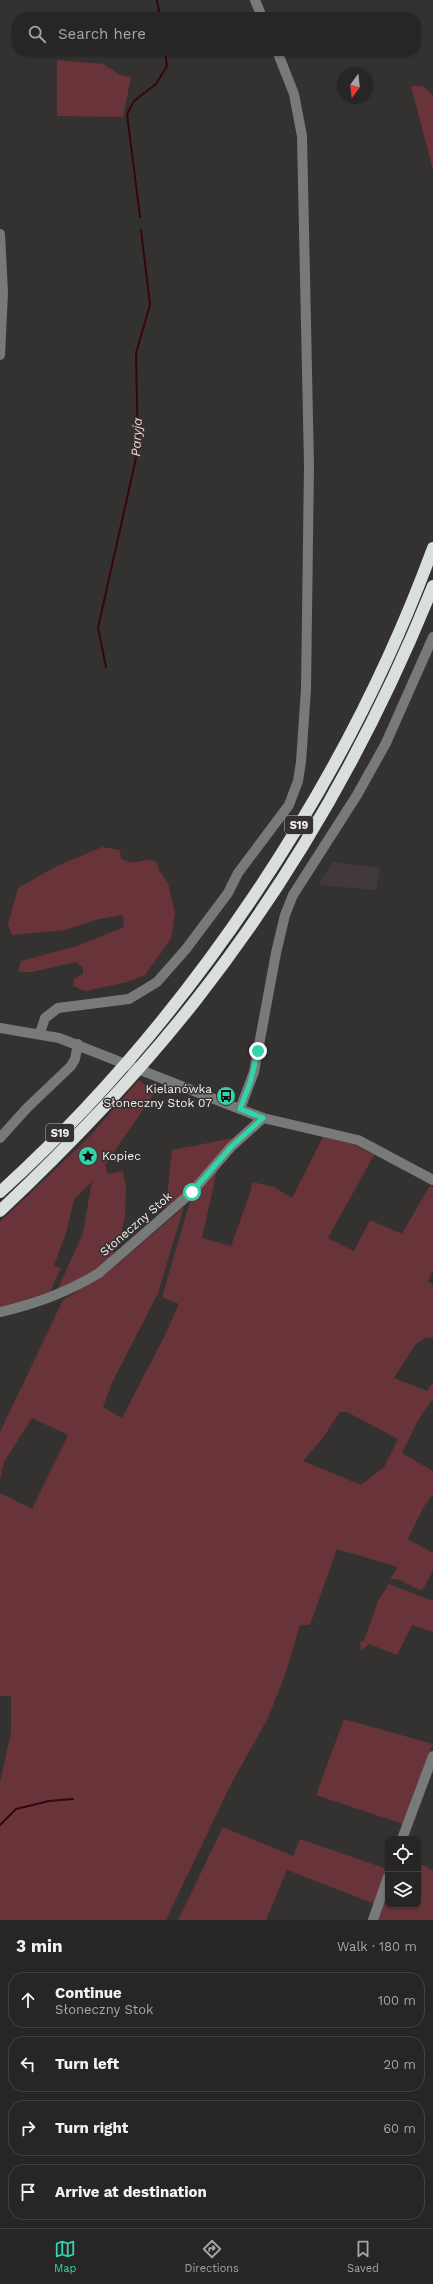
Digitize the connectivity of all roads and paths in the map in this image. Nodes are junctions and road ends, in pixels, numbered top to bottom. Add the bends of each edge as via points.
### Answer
1 (254, 0) edge
2 (260, 12) edge
3 (279, 56) edge
4 (0, 234) edge
5 (0, 355) edge
6 (433, 548) edge
7 (433, 586) edge
8 (433, 636) edge
9 (0, 1028) edge
10 (40, 1033) junction
11 (78, 1044) junction
12 (240, 1109) junction
13 (263, 1118) junction
14 (0, 1138) edge
15 (433, 1180) edge
16 (0, 1192) edge
17 (0, 1211) edge
18 (0, 1312) edge
19 (433, 1756) edge
20 (403, 1836) edge
21 (385, 1886) edge
22 (373, 1920) edge

1 - 2 street
3 - 10 street via 294,94 302,136 309,465 306,689 298,781 289,805 238,873 228,893 186,949 157,982 129,1000 58,1008 44,1018
4 - 5 street via 3,293
6 - 16 highway, S19 via 400,629 348,736 311,806 261,884 200,970 145,1040 66,1127
7 - 17 highway, S19 via 380,704 348,764 291,864 256,916 197,999 156,1049 59,1155
8 - 12 street via 386,743 357,795 293,895 285,915 276,953 254,1072
9 - 10 street
10 - 11 street
11 - 12 street
11 - 14 street via 71,1066
12 - 13 street
13 - 15 street via 358,1140
13 - 18 street, Słoneczny Stok via 231,1147 192,1192 99,1273 46,1300
19 - 20 street
21 - 22 street

